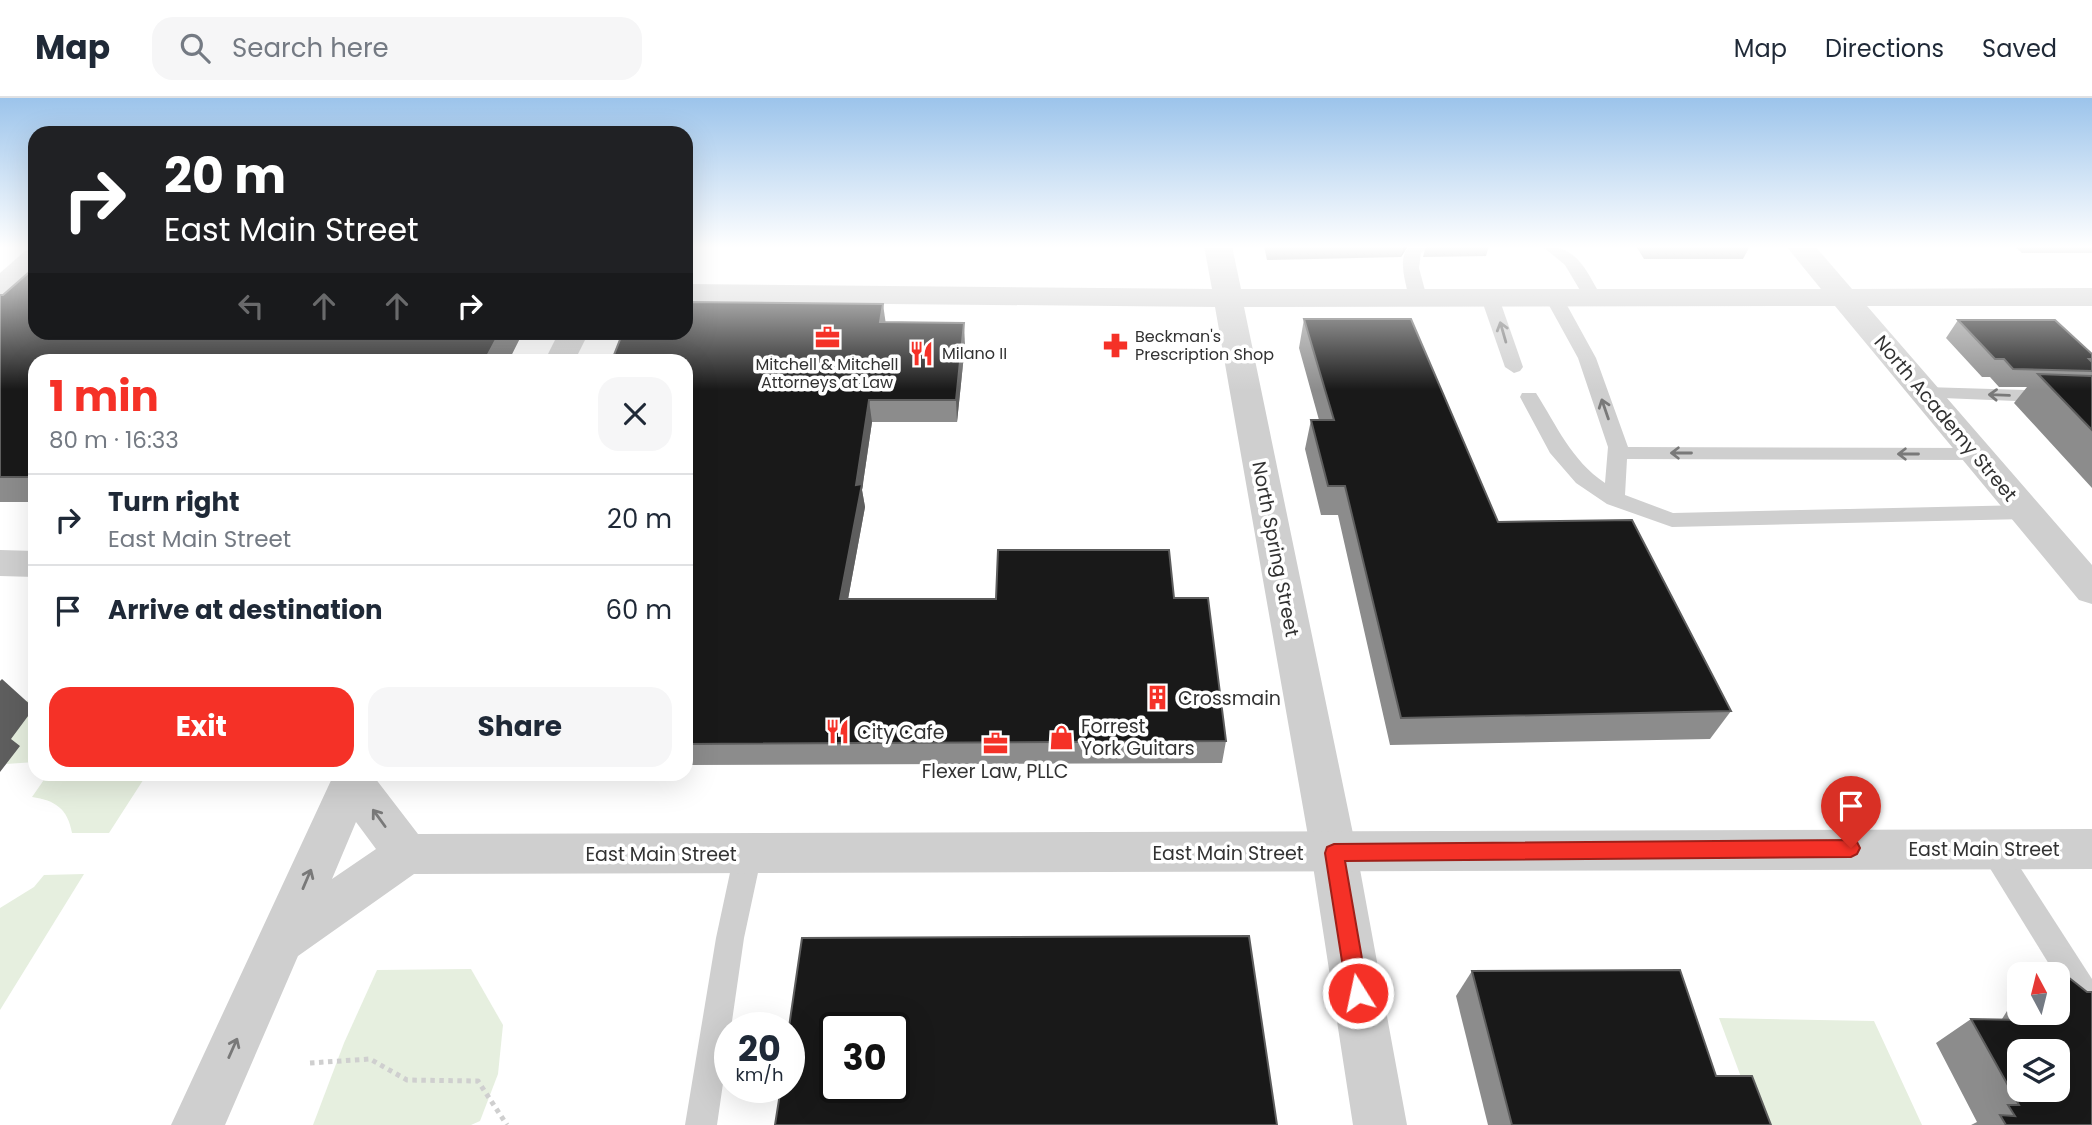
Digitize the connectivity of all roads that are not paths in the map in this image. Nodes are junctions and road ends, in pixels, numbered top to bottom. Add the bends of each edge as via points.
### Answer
1 (786, 294) edge
2 (1227, 294) edge
3 (1417, 294) edge
4 (1591, 294) edge
5 (1841, 294) edge
6 (1228, 298) junction
7 (1418, 298) junction
8 (1490, 298) junction
9 (1554, 298) junction
10 (1593, 298) junction
11 (1844, 298) junction
12 (2089, 300) edge
13 (1514, 367) dead end
14 (1925, 393) junction
15 (1529, 397) dead end
16 (2092, 398) edge
17 (1617, 453) junction
18 (1977, 454) junction
19 (1614, 499) junction
20 (2026, 512) junction
21 (0, 563) edge
22 (28, 564) edge
23 (2092, 590) edge
24 (352, 781) edge
25 (357, 781) edge
26 (1993, 849) junction
27 (2092, 849) edge
28 (1334, 853) junction
29 (406, 854) junction
30 (748, 854) junction
31 (280, 942) junction
32 (2092, 1006) edge
33 (200, 1120) edge
34 (701, 1125) edge
35 (1380, 1125) edge

1 - 6 street
2 - 6 street, North Spring Street
3 - 7 lane
4 - 10 lane
5 - 11 street, North Academy Street
6 - 7 street
6 - 28 street, North Spring Street
7 - 8 street
8 - 9 street
13 -> 8 lane
9 - 10 street
17 -> 9 lane via 1587,358
10 - 11 street
11 - 12 street
11 - 14 street, North Academy Street
16 -> 14 lane
14 - 18 street, North Academy Street
15 - 19 lane via 1557,449 1583,478
18 -> 17 lane
17 - 19 lane
18 - 20 street, North Academy Street
19 - 20 lane via 1672,520
20 - 23 street, North Academy Street
21 - 22 street
31 -> 24 street
29 -> 25 street
26 - 27 street, East Main Street
26 - 28 street, East Main Street
26 - 32 lane
28 - 30 street, East Main Street
28 - 35 street, North Spring Street
29 - 30 street, East Main Street
29 - 31 street
30 - 34 lane
33 -> 31 street

